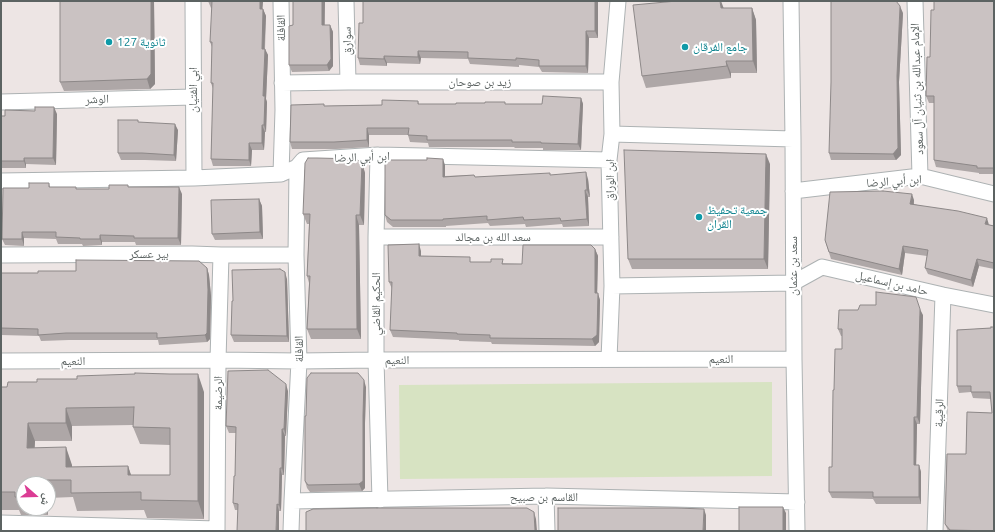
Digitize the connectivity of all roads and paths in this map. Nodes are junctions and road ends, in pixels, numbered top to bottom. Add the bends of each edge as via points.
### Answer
1 (193, 1) edge
2 (281, 1) edge
3 (346, 1) edge
4 (618, 1) edge
5 (790, 1) edge
6 (915, 1) edge
7 (348, 82) junction
8 (611, 82) junction
9 (282, 83) junction
10 (193, 97) junction
11 (1, 102) edge
12 (612, 134) junction
13 (793, 139) junction
14 (378, 155) junction
15 (609, 160) junction
16 (297, 167) junction
17 (281, 174) junction
18 (920, 176) junction
19 (194, 178) junction
20 (1, 181) edge
21 (793, 191) junction
22 (994, 194) edge
23 (376, 237) junction
24 (611, 237) junction
25 (1, 255) edge
26 (221, 255) junction
27 (296, 255) junction
28 (793, 283) junction
29 (612, 286) junction
30 (943, 294) junction
31 (994, 305) edge
32 (609, 359) junction
33 (794, 359) junction
34 (218, 360) junction
35 (376, 360) junction
36 (1, 361) edge
37 (299, 362) junction
38 (546, 496) junction
39 (380, 500) junction
40 (292, 501) junction
41 (797, 502) junction
42 (1, 524) edge
43 (217, 530) edge
44 (291, 531) edge
45 (547, 531) edge
46 (797, 531) edge
47 (935, 531) edge

1 - 10 street, ابي الفتيان
2 - 9 street, القافلة
3 - 7 street, سوارق
4 - 8 street, ابن الوراق
5 - 13 street, سعد بن عثمان
6 - 18 street, الإمام عبدالله بن ثنيان آل سعود
7 - 8 street, زيد بن صوحان
7 - 9 street, زيد بن صوحان
8 - 12 street, ابن الوراق
9 - 17 street, القافلة
10 - 11 street, الوشر
10 - 19 street, ابي الفتيان
12 - 13 street
12 - 15 street, ابن الوراق
13 - 21 street, سعد بن عثمان
14 - 15 street, ابن أبي الرضا
14 - 16 street, ابن أبي الرضا via 303,160
14 - 23 street, الحكيم القاضي
15 - 24 street, ابن الوراق
16 - 17 street, ابن أبي الرضا
16 - 27 street, القافلة
17 - 19 street, ابن أبي الرضا
18 - 21 street, ابن أبي الرضا
18 - 22 street, ابن أبي الرضا
19 - 20 street, ابن أبي الرضا
21 - 28 street, سعد بن عثمان
23 - 24 street, سعد الله بن مجالد
23 - 35 street, الحكيم القاضي
24 - 29 street, ابن الوراق
25 - 26 street, بير عسكر
26 - 27 street, بير عسكر
26 - 34 street, الرضيمة
27 - 37 street, القافلة
28 - 29 street
28 - 30 street, حامد بن إسماعيل via 822,267
28 - 33 street, سعد بن عثمان
29 - 32 street, ابن الوراق
30 - 31 street, حامد بن إسماعيل
30 - 47 street, الرقيبة
32 - 33 street, النعيم
32 - 35 street, النعيم
33 - 41 street, سعد بن عثمان
34 - 36 street, النعيم
34 - 37 street, النعيم
34 - 43 street, الرضيمة
35 - 37 street, النعيم
35 - 39 street, الحكيم القاضي
37 - 40 street, القافلة
38 - 39 street, القاسم بن صبيح
38 - 41 street, القاسم بن صبيح
38 - 45 street
39 - 40 street, القاسم بن صبيح
40 - 44 street, القافلة
41 - 46 street, سعد بن عثمان
42 - 43 street

